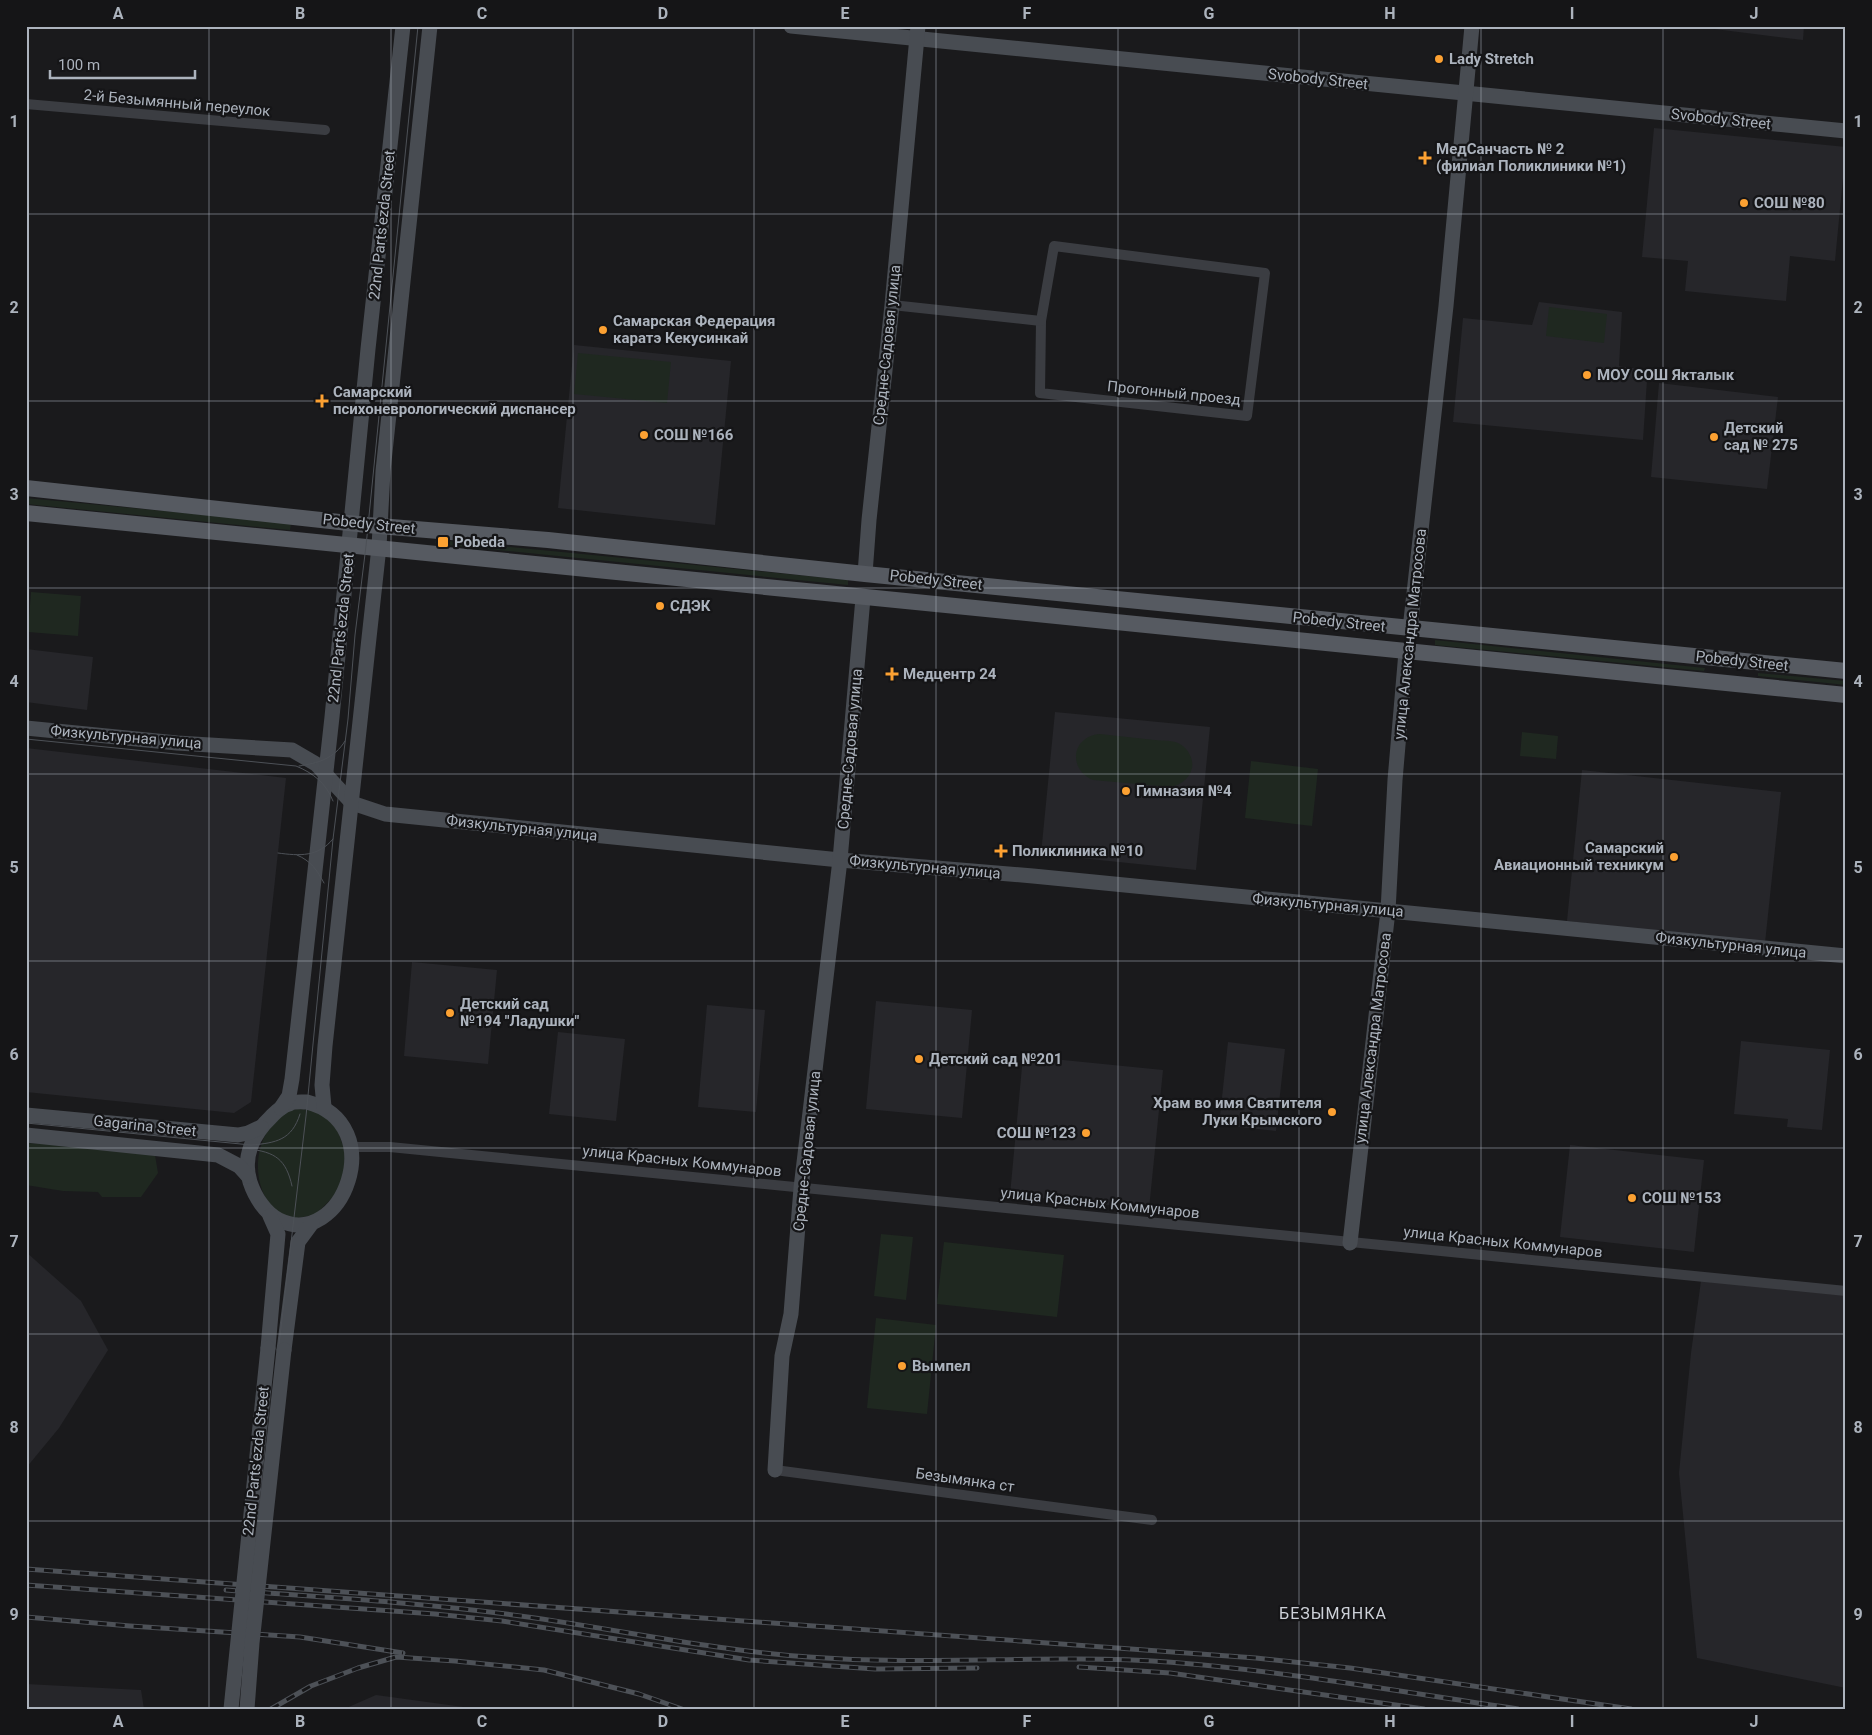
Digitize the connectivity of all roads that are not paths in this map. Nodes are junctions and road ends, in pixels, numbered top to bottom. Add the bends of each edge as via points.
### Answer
1 (403, 26) edge
2 (430, 26) edge
3 (791, 26) edge
4 (1472, 26) edge
5 (917, 32) edge
6 (1464, 93) junction
7 (26, 104) edge
8 (325, 130) dead end
9 (1846, 132) edge
10 (892, 305) junction
11 (1042, 321) junction
12 (26, 488) edge
13 (26, 513) edge
14 (286, 515) junction
15 (352, 523) junction
16 (380, 525) junction
17 (439, 530) junction
18 (286, 538) junction
19 (350, 544) junction
20 (378, 547) junction
21 (438, 553) junction
22 (865, 574) junction
23 (863, 598) junction
24 (1410, 629) junction
25 (1406, 652) junction
26 (1708, 658) junction
27 (1751, 662) junction
28 (1846, 671) edge
29 (1707, 681) junction
30 (1748, 686) junction
31 (1846, 695) edge
32 (26, 728) edge
33 (325, 774) junction
34 (352, 803) junction
35 (840, 860) junction
36 (1388, 911) junction
37 (1846, 956) edge
38 (324, 1107) junction
39 (281, 1108) junction
40 (26, 1115) edge
41 (262, 1126) junction
42 (26, 1135) edge
43 (351, 1147) junction
44 (248, 1176) junction
45 (801, 1188) junction
46 (270, 1216) junction
47 (312, 1223) junction
48 (1350, 1242) junction
49 (1846, 1291) edge
50 (774, 1470) joint
51 (1152, 1520) dead end
52 (231, 1709) edge
53 (247, 1709) edge

1 - 15 main road, 22nd Parts'ezda Street
2 - 16 main road, 22nd Parts'ezda Street
3 - 5 main road, Svobody Street
4 - 6 main road, улица Александра Матросова
5 - 6 main road, Svobody Street
5 - 10 main road, Средне-Садовая улица
6 - 9 main road, Svobody Street
6 - 24 main road, улица Александра Матросова via 1447,296
7 - 8 street, 2-й Безымянный переулок
10 - 11 street
10 - 22 main road, Средне-Садовая улица
11 - 11 street, Прогонный проезд via 1054,246 1264,273 1247,416 1040,393
12 - 14 main road, Pobedy Street
13 - 18 main road, Pobedy Street
14 - 15 main road, Pobedy Street
14 - 18 main road via 298,522 300,528
15 - 16 main road, Pobedy Street
15 - 19 main road, 22nd Parts'ezda Street
16 - 17 main road, Pobedy Street
16 - 20 main road, 22nd Parts'ezda Street
17 - 21 main road via 427,535 426,540 426,545
17 - 22 main road, Pobedy Street
18 - 19 main road, Pobedy Street
19 - 20 main road, Pobedy Street
19 - 33 main road, 22nd Parts'ezda Street
20 - 21 main road, Pobedy Street
20 - 34 main road, 22nd Parts'ezda Street
21 - 23 main road, Pobedy Street
22 - 23 main road, Средне-Садовая улица
22 - 24 main road, Pobedy Street
23 - 25 main road, Pobedy Street
23 - 35 main road, Средне-Садовая улица
24 - 25 main road, улица Александра Матросова
24 - 26 main road, Pobedy Street
25 - 29 main road, Pobedy Street
25 - 36 main road, улица Александра Матросова
26 - 27 main road, Pobedy Street
26 - 29 main road via 1719,665 1720,670 1714,679
27 - 28 main road, Pobedy Street
27 - 30 main road via 1743,665 1740,672
29 - 30 main road, Pobedy Street
30 - 31 main road, Pobedy Street
32 - 33 main road, Физкультурная улица via 177,743 292,750 316,764
33 - 34 main road, Физкультурная улица
33 - 39 main road, 22nd Parts'ezda Street via 292,1079 289,1096
34 - 35 main road, Физкультурная улица via 384,814
34 - 38 main road, 22nd Parts'ezda Street via 325,1046
35 - 36 main road, Физкультурная улица
35 - 45 main road, Средне-Садовая улица
36 - 37 main road, Физкультурная улица
36 - 48 main road, улица Александра Матросова
38 - 39 main road via 307,1102 290,1103
38 - 43 main road via 341,1123
39 - 41 main road
40 - 41 main road, Gagarina Street via 238,1135
41 - 44 main road via 251,1145
42 - 44 main road, Gagarina Street via 218,1155 239,1166
43 - 45 street, улица Красных Коммунаров via 390,1147
43 - 47 main road via 351,1175 344,1192 322,1218
44 - 46 main road via 256,1196
45 - 48 street, улица Красных Коммунаров
45 - 50 main road, Средне-Садовая улица via 791,1314 782,1356
46 - 47 main road via 292,1226
46 - 52 main road, 22nd Parts'ezda Street, bridge via 278,1234
47 - 53 main road, 22nd Parts'ezda Street, bridge via 298,1242
48 - 49 street, улица Красных Коммунаров
50 - 51 street, Безымянка ст

